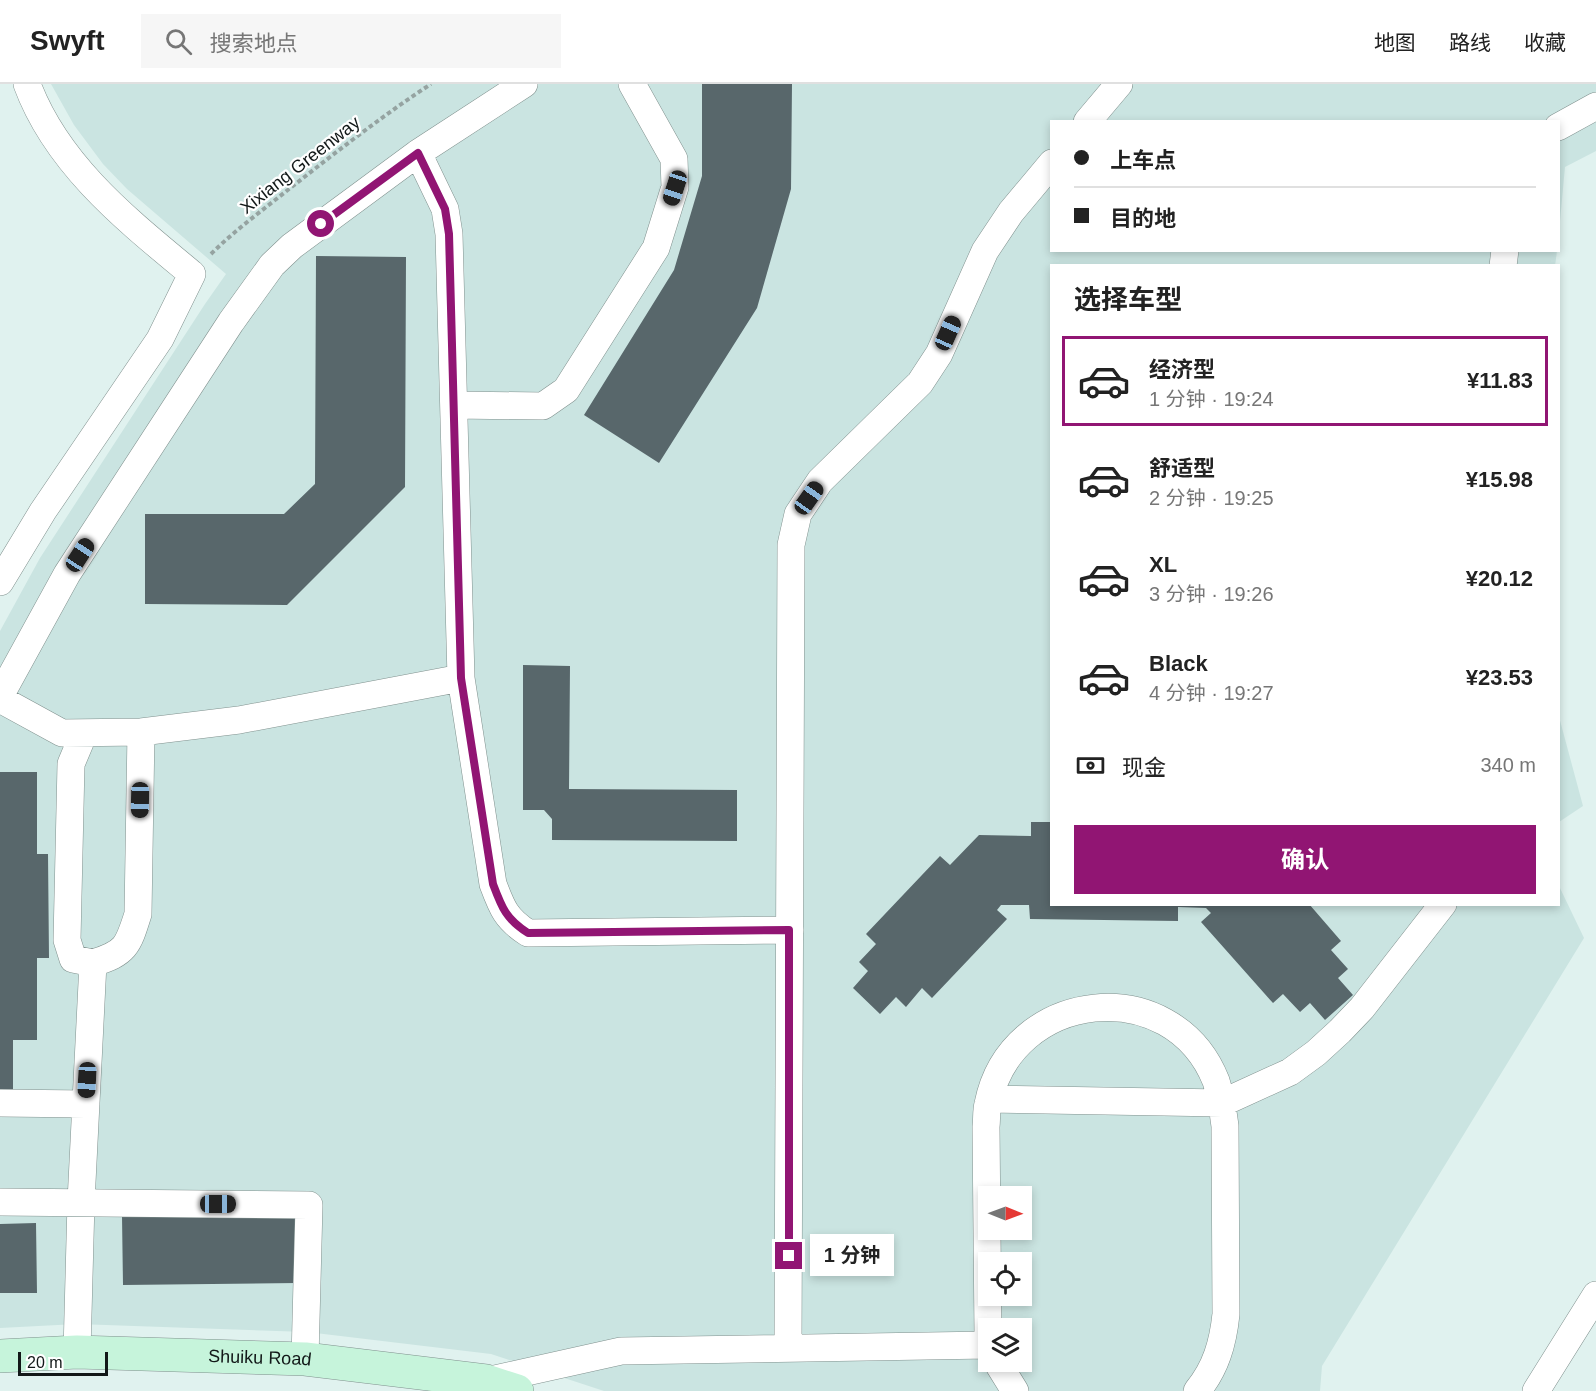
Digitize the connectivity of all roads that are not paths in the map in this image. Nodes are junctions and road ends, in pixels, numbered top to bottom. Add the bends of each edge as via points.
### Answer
1 (27, 84) edge
2 (524, 84) edge
3 (632, 84) edge
4 (1119, 84) edge
5 (1596, 106) edge
6 (1089, 120) edge
7 (1560, 126) edge
8 (418, 153) junction
9 (1050, 165) edge
10 (454, 405) junction
11 (0, 582) edge
12 (461, 678) junction
13 (0, 698) edge
14 (141, 732) junction
15 (84, 733) junction
16 (1441, 906) edge
17 (789, 930) junction
18 (93, 963) junction
19 (990, 1099) junction
20 (0, 1103) edge
21 (1222, 1103) junction
22 (86, 1104) junction
23 (0, 1202) edge
24 (81, 1202) junction
25 (1596, 1295) edge
26 (988, 1318) edge
27 (978, 1345) edge
28 (788, 1348) junction
29 (77, 1352) junction
30 (0, 1356) edge
31 (304, 1359) junction
32 (1003, 1372) edge
33 (486, 1381) junction
34 (517, 1391) edge
35 (1015, 1391) edge
36 (1197, 1391) edge
37 (1536, 1391) edge

1 - 11 street via 55,138 86,178 111,206 192,274 160,339 43,511
2 - 8 street
3 - 10 street via 675,159 675,188 656,248 566,390 543,406
4 - 6 street
5 - 7 street
8 - 10 street via 445,209 449,234
8 - 13 street via 272,265 67,574
9 - 17 street via 985,251 939,354 920,383 820,482 798,514 791,544
10 - 12 street
12 - 14 street via 239,720
12 - 17 street via 493,884 502,909 514,924 528,933
13 - 15 street via 62,733
14 - 15 street
14 - 18 street via 138,914 130,941 113,957
15 - 18 street via 71,764 67,940 73,959
16 - 21 street via 1362,1008 1332,1038 1290,1072
17 - 28 street
18 - 22 street
19 - 21 street
19 - 21 street via 1006,1060 1038,1027 1059,1016 1105,1006 1150,1016 1190,1041 1215,1080
19 - 26 street via 986,1127
20 - 22 street
21 - 36 street via 1226,1314 1216,1360
22 - 24 street
23 - 24 street
24 - 29 street
24 - 31 street via 309,1204
25 - 37 street
27 - 28 street
28 - 33 street via 621,1351
29 - 30 street, Shuiku Road
29 - 31 street, Shuiku Road
31 - 33 street, Shuiku Road
32 - 35 street
33 - 34 street, Shuiku Road

